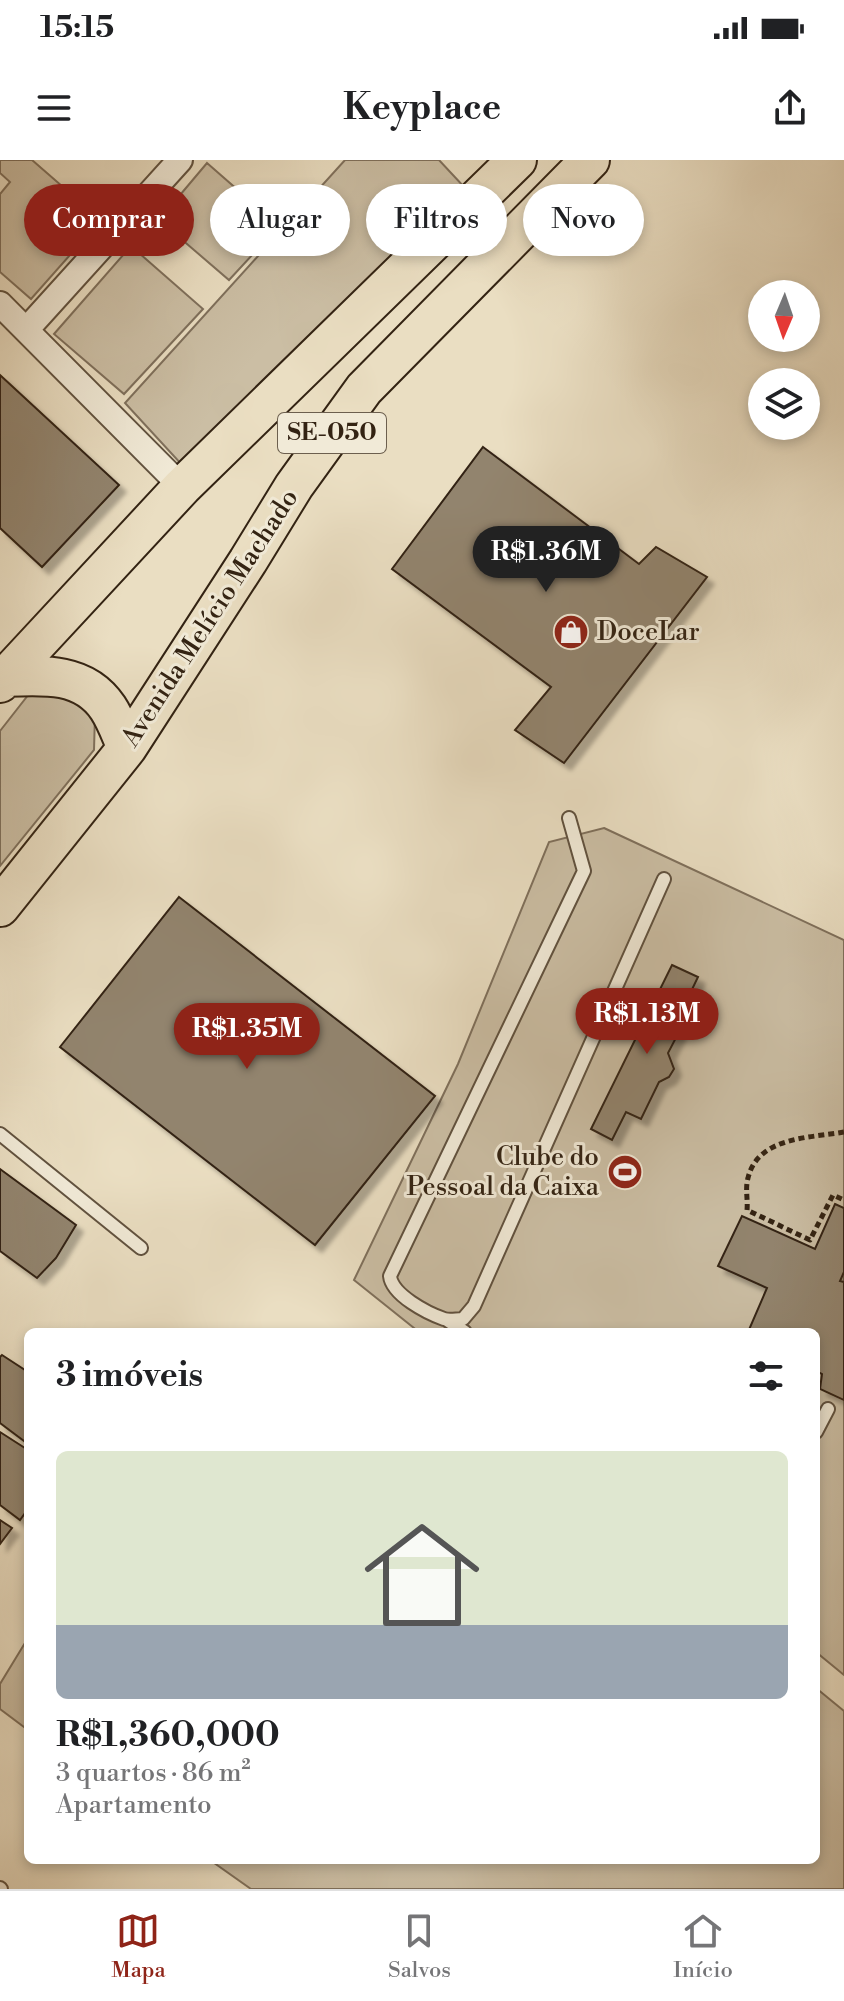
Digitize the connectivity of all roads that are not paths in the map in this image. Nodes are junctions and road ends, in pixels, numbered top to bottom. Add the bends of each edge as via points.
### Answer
1 (180, 160) edge
2 (517, 160) edge
3 (590, 160) edge
4 (0, 304) edge
5 (27, 329) junction
6 (182, 487) junction
7 (3, 680) edge
8 (127, 748) junction
9 (569, 818) dead end
10 (664, 879) dead end
11 (0, 907) edge
12 (0, 1134) edge
13 (141, 1248) dead end
14 (447, 1320) junction
15 (459, 1328) edge
16 (828, 1409) dead end
17 (820, 1424) edge

1 - 5 street
2 - 6 main road, SE-050
3 - 8 main road, Avenida Melício Machado / SE-050 via 364,389 294,486
4 - 5 street
5 - 6 street
6 - 7 main road, SE-050
7 - 8 main road via 49,674 84,684 108,707
8 - 11 main road, Avenida Melício Machado / SE-050
9 - 14 lane via 584,871 390,1276 400,1293
10 - 14 lane via 474,1306 463,1319
12 - 13 lane
14 - 15 lane
16 - 17 lane

